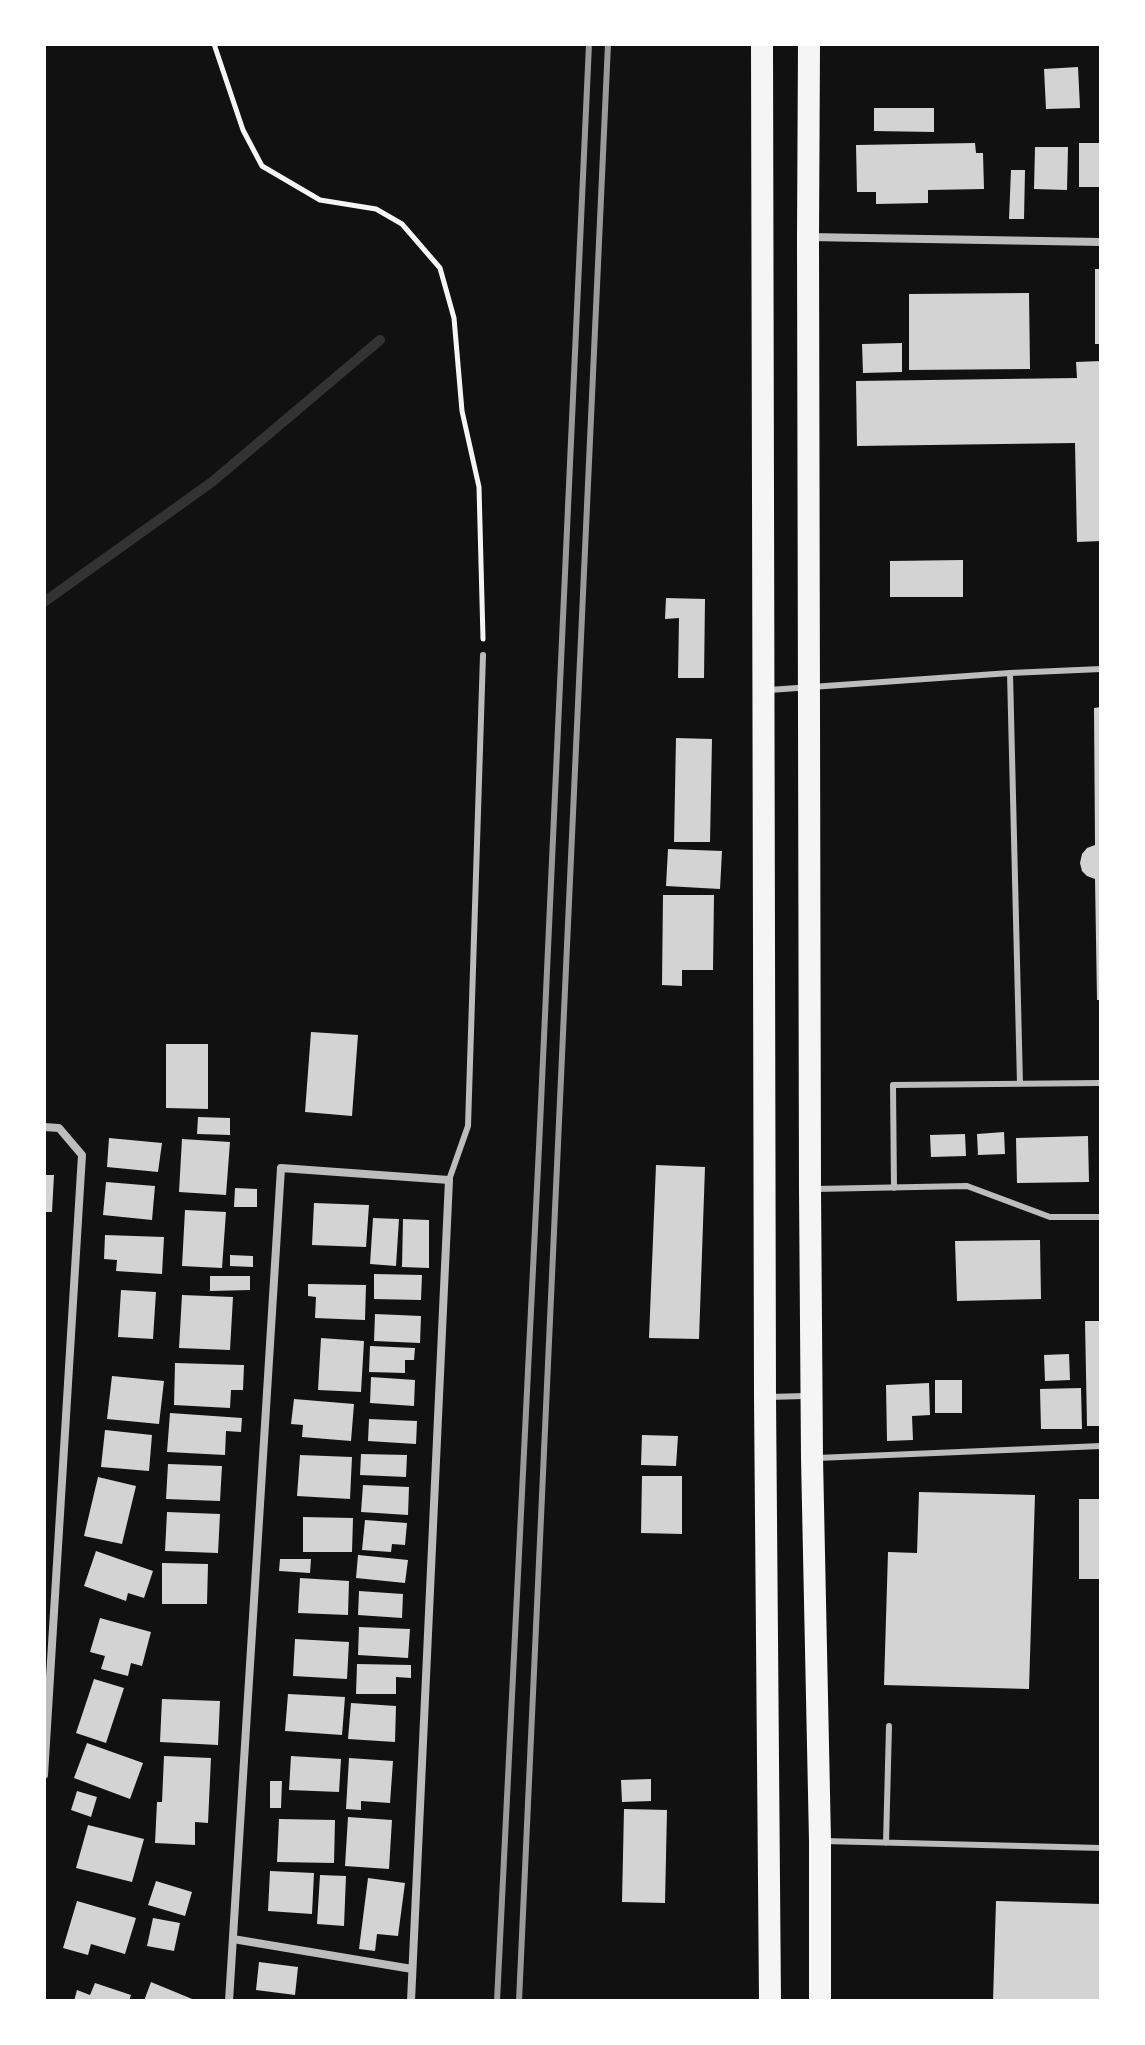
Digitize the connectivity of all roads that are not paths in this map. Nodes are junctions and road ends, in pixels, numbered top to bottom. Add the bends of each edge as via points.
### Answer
1 (762, 44) edge
2 (809, 44) edge
3 (808, 237) junction
4 (1101, 242) edge
5 (483, 655) road end
6 (1101, 669) edge
7 (1010, 673) junction
8 (809, 687) junction
9 (763, 690) junction
10 (1101, 1083) edge
11 (1020, 1084) junction
12 (44, 1127) edge
13 (449, 1180) junction
14 (894, 1188) junction
15 (810, 1189) junction
16 (1101, 1217) edge
17 (811, 1396) junction
18 (765, 1397) junction
19 (1101, 1446) edge
20 (812, 1458) junction
21 (889, 1726) dead end
22 (44, 1775) edge
23 (820, 1841) junction
24 (886, 1843) junction
25 (1101, 1848) edge
26 (233, 1939) junction
27 (412, 1969) junction
28 (229, 2001) edge
29 (411, 2001) edge
30 (770, 2001) edge
31 (820, 2001) edge

1 - 9 highway
2 - 3 highway
3 - 4 street
3 - 8 highway
5 - 13 lane via 468,1126
6 - 7 lane
7 - 8 lane
7 - 11 lane
8 - 9 lane
8 - 15 highway
9 - 18 highway
10 - 11 lane
11 - 14 lane via 893,1085
12 - 22 street via 59,1128 82,1155
13 - 26 street via 281,1168
13 - 27 street
14 - 15 lane
14 - 16 lane via 967,1186 1050,1217
15 - 17 highway
17 - 18 lane
17 - 20 highway
18 - 30 highway
19 - 20 lane
20 - 23 highway
21 - 24 lane
23 - 24 lane
23 - 31 highway
24 - 25 lane
26 - 27 street
26 - 28 street
27 - 29 street

